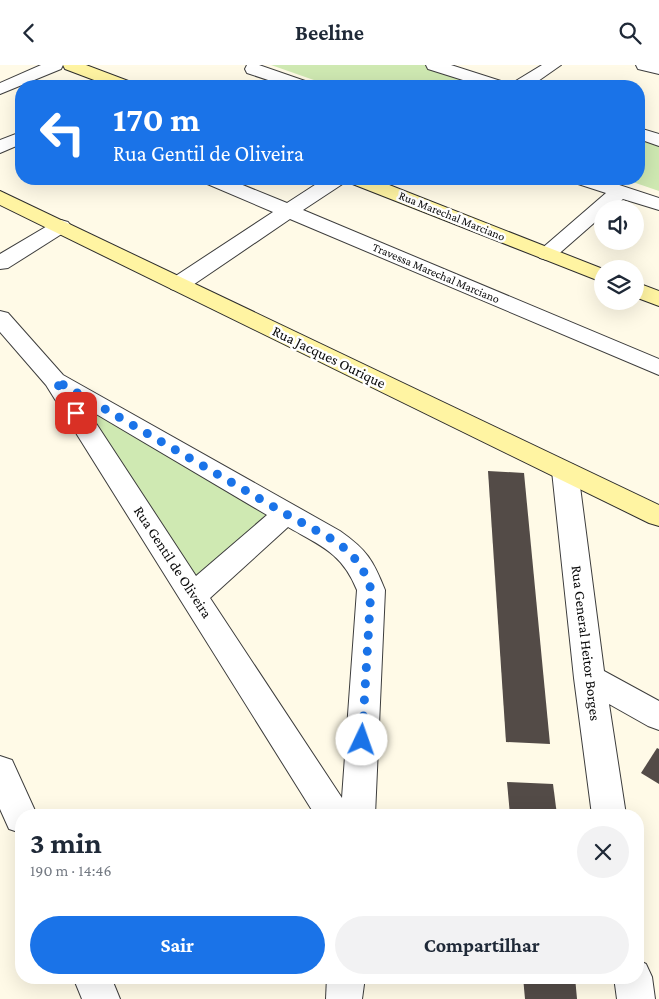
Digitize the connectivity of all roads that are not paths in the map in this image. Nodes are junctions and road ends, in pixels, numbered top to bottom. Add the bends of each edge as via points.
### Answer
1 (55, 65) edge
2 (71, 65) edge
3 (434, 65) edge
4 (553, 65) edge
5 (644, 65) edge
6 (252, 69) dead end
7 (659, 69) edge
8 (21, 80) edge
9 (108, 80) edge
10 (284, 80) edge
11 (480, 80) edge
12 (529, 80) edge
13 (15, 82) edge
14 (0, 89) edge
15 (645, 135) edge
16 (15, 140) edge
17 (659, 140) edge
18 (0, 147) edge
19 (227, 185) edge
20 (328, 185) edge
21 (372, 185) edge
22 (601, 185) edge
23 (620, 191) junction
24 (0, 197) edge
25 (659, 204) edge
26 (289, 210) junction
27 (61, 226) junction
28 (547, 254) junction
29 (0, 263) edge
30 (594, 273) edge
31 (179, 284) junction
32 (644, 293) edge
33 (659, 299) edge
34 (0, 318) edge
35 (659, 368) edge
36 (55, 380) junction
37 (565, 471) junction
38 (286, 514) junction
39 (659, 517) edge
40 (194, 595) junction
41 (589, 678) junction
42 (659, 717) edge
43 (0, 770) edge
44 (17, 809) edge
45 (330, 809) edge
46 (358, 809) edge
47 (608, 809) edge
48 (95, 984) edge
49 (634, 984) edge
50 (101, 999) edge
51 (636, 999) edge

1 - 8 street
2 - 9 main road
3 - 11 street
4 - 12 street
5 - 7 street
6 - 10 street
13 - 14 street
15 - 17 street
16 - 18 street
19 - 26 street, Travessa Marechal Marciano
20 - 26 street
21 - 28 main road, Rua Marechal Marciano
22 - 23 street
23 - 25 street
23 - 28 street
24 - 27 main road, Rua Jacques Ourique
26 - 31 street
26 - 35 street, Travessa Marechal Marciano
27 - 29 street
27 - 31 main road, Rua Jacques Ourique
28 - 30 main road, Rua Marechal Marciano
31 - 37 main road, Rua Jacques Ourique
32 - 33 main road
34 - 36 street, Rua Gentil de Oliveira
36 - 38 street
36 - 40 street, Rua Gentil de Oliveira
37 - 39 main road, Rua Jacques Ourique
37 - 41 street, Rua General Heitor Borges
38 - 40 street
38 - 46 street via 350,552 371,589
40 - 45 street, Rua Gentil de Oliveira
41 - 42 street
41 - 47 street, Rua General Heitor Borges
43 - 44 street
48 - 50 street
49 - 51 street

